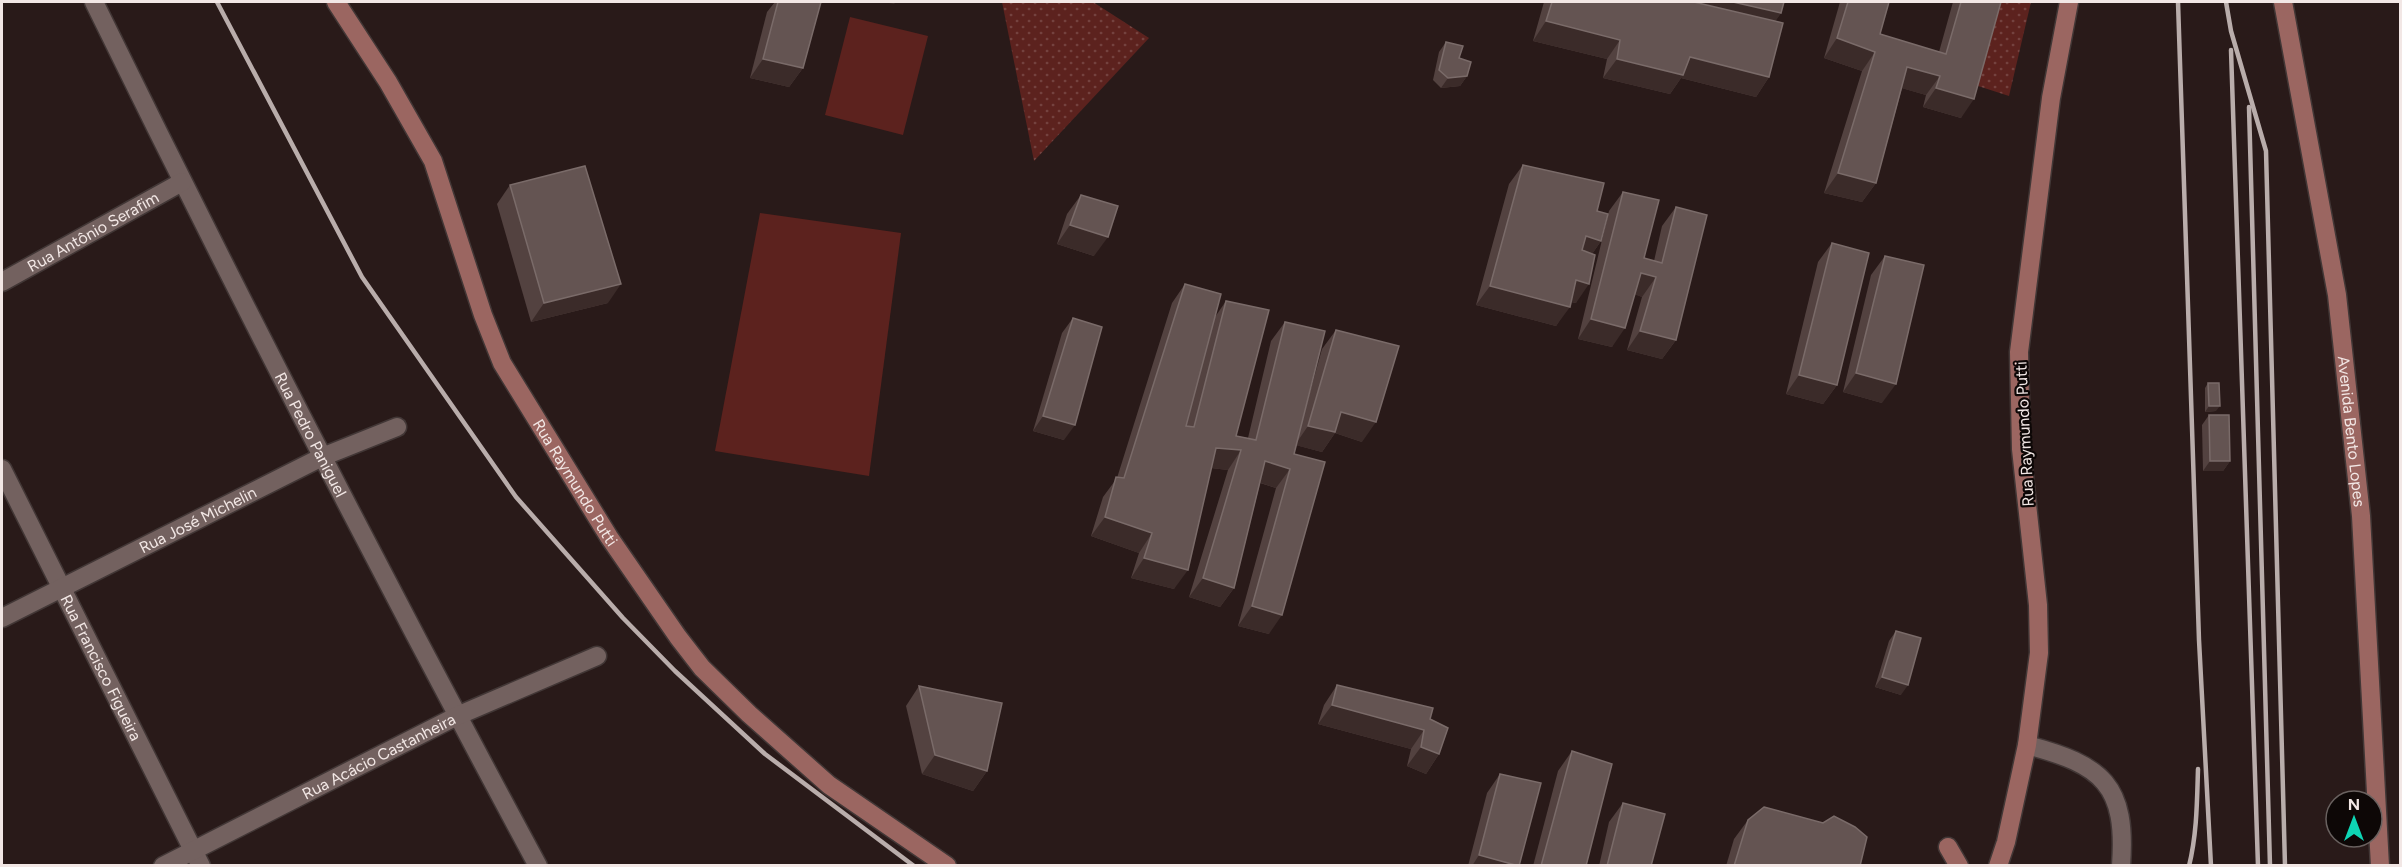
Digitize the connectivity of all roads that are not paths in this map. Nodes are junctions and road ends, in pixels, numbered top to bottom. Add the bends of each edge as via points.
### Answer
1 (94, 2) edge
2 (336, 2) edge
3 (2069, 2) edge
4 (2283, 2) edge
5 (182, 182) junction
6 (2, 282) edge
7 (397, 427) dead end
8 (322, 456) junction
9 (2, 469) edge
10 (61, 587) junction
11 (2, 618) edge
12 (597, 656) dead end
13 (457, 716) junction
14 (2027, 745) junction
15 (1948, 847) dead end
16 (197, 858) edge
17 (163, 866) edge
18 (538, 866) edge
19 (947, 866) edge
20 (1959, 866) edge
21 (1998, 866) edge
22 (2121, 866) edge
23 (2380, 866) edge

1 - 5 street, Rua Pedro Paniguel
2 - 19 street, Rua Raymundo Putti via 433,161 502,363 609,537 678,637 702,668 748,714 829,785
3 - 14 street, Rua Raymundo Putti via 2051,98 2019,352 2021,449 2038,605 2039,653
4 - 23 street, Avenida Bento Lopes via 2338,306 2361,516
5 - 6 street, Rua Antônio Serafim
5 - 8 street, Rua Pedro Paniguel
7 - 8 street, Rua José Michelin
8 - 10 street, Rua José Michelin
8 - 13 street, Rua Pedro Paniguel
9 - 10 street, Rua Francisco Figueira
10 - 11 street, Rua José Michelin
10 - 16 street, Rua Francisco Figueira
12 - 13 street, Rua Acácio Castanheira
13 - 16 street, Rua Acácio Castanheira
13 - 18 street, Rua Pedro Paniguel
14 - 21 street, Rua Raymundo Putti
14 - 22 street via 2087,766 2109,786 2120,809
15 - 20 street
16 - 17 street, Rua Acácio Castanheira

